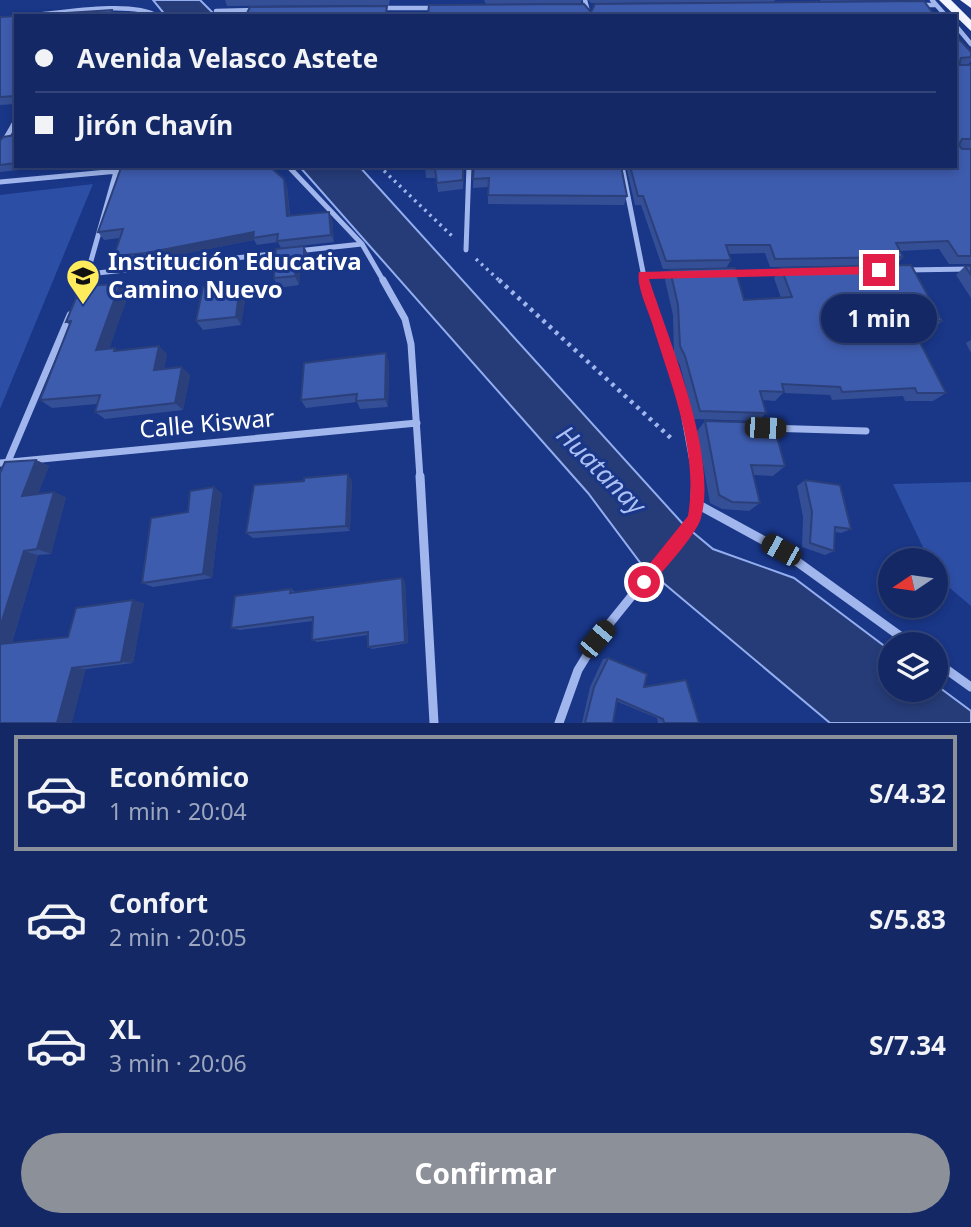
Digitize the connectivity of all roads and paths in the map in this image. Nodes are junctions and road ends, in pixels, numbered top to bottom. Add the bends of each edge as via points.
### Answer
1 (585, 0) edge
2 (932, 0) edge
3 (966, 0) edge
4 (941, 2) edge
5 (909, 5) edge
6 (971, 5) edge
7 (371, 8) edge
8 (439, 8) edge
9 (574, 9) edge
10 (587, 9) junction
11 (600, 9) edge
12 (268, 10) edge
13 (216, 11) dead end
14 (79, 13) edge
15 (154, 14) edge
16 (588, 14) edge
17 (955, 14) edge
18 (957, 15) edge
19 (957, 27) edge
20 (971, 27) edge
21 (971, 44) edge
22 (14, 124) edge
23 (0, 148) edge
24 (290, 168) edge
25 (381, 168) edge
26 (469, 168) edge
27 (622, 168) edge
28 (129, 170) edge
29 (116, 172) junction
30 (0, 182) edge
31 (362, 244) junction
32 (466, 250) junction
33 (971, 269) edge
34 (895, 270) edge
35 (790, 272) edge
36 (723, 273) edge
37 (88, 274) junction
38 (682, 274) edge
39 (642, 275) junction
40 (77, 299) edge
41 (71, 312) edge
42 (417, 423) junction
43 (689, 425) junction
44 (703, 426) edge
45 (757, 428) edge
46 (866, 431) dead end
47 (695, 460) junction
48 (3, 463) edge
49 (0, 479) edge
50 (696, 503) junction
51 (894, 632) edge
52 (948, 671) edge
53 (971, 687) edge
54 (434, 723) edge
55 (559, 723) edge

1 - 10 street
2 - 4 street
3 - 6 highway
4 - 5 street
4 - 17 highway
7 - 8 street
9 - 10 street
10 - 11 street
10 - 16 street
12 - 13 street
14 - 15 street via 127,6 147,8
18 - 20 highway
19 - 21 street
22 - 23 street
24 - 31 street
25 - 32 path
26 - 32 street
27 - 39 street
28 - 29 street
29 - 30 street
29 - 37 street
31 - 37 street
31 - 42 street via 405,319
32 - 47 path
33 - 34 street
35 - 36 street
37 - 40 street
38 - 39 street
39 - 43 street
41 - 48 street
42 - 48 street, Calle Kiswar
42 - 54 street
43 - 44 street
43 - 47 street
45 - 46 street
47 - 50 street
48 - 49 street
50 - 51 street via 781,550
50 - 55 street via 694,519 597,639 578,670
52 - 53 street

